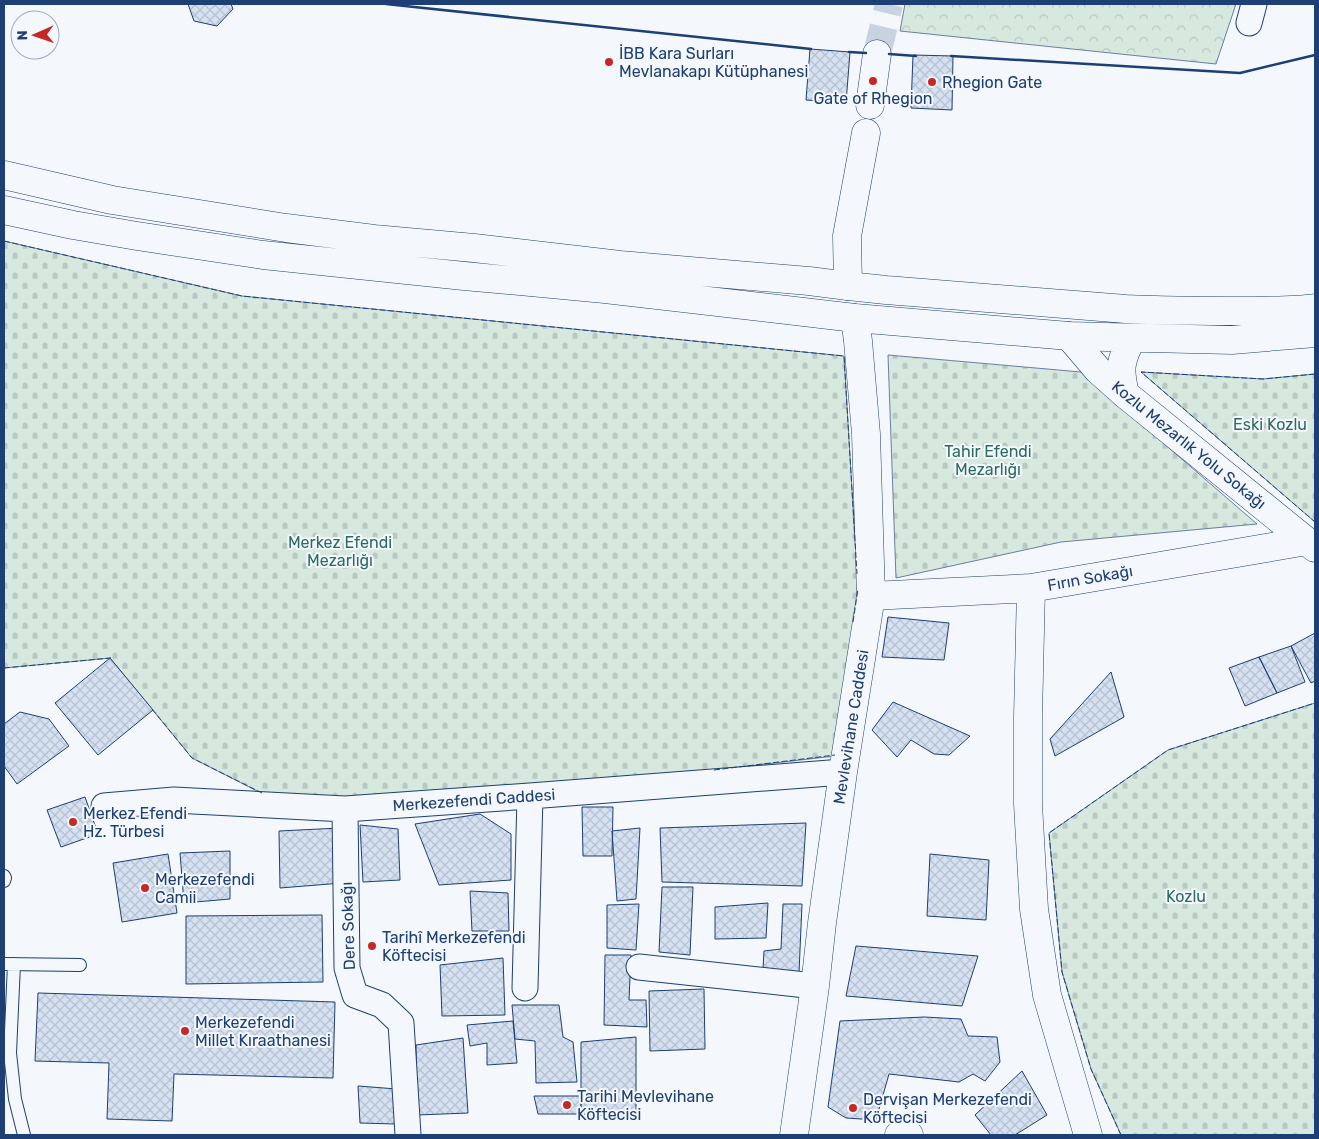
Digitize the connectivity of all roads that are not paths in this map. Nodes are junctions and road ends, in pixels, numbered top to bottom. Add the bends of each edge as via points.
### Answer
1 (877, 54) tunnel mouth
2 (870, 105) dead end
3 (866, 133) dead end
4 (4, 175) edge
5 (4, 210) edge
6 (848, 286) junction
7 (1052, 303) junction
8 (1315, 308) edge
9 (855, 318) junction
10 (1315, 333) edge
11 (1069, 336) junction
12 (1132, 338) junction
13 (1125, 394) junction
14 (1311, 544) edge
15 (1031, 588) junction
16 (871, 596) junction
17 (844, 772) junction
18 (530, 796) junction
19 (104, 806) dead end
20 (345, 809) junction
21 (4, 876) edge
22 (4, 881) edge
23 (9, 964) edge
24 (80, 965) dead end
25 (638, 968) dead end
26 (815, 986) junction
27 (525, 988) dead end
28 (24, 1135) edge
29 (408, 1135) edge
30 (794, 1135) edge
31 (899, 1135) edge
32 (908, 1135) edge
33 (1088, 1135) edge

1 - 2 main road
3 - 6 main road, Mevlevihane Caddesi via 847,236
4 - 6 main road via 112,200 296,229
5 - 9 main road via 73,225 263,255
6 - 7 main road
6 - 9 main road, Mevlevihane Caddesi
7 - 8 main road via 1164,311
7 - 11 main road, Kozlu Mezarlık Yolu Sokağı
9 - 11 main road
9 - 16 main road, Mevlevihane Caddesi via 866,434
10 - 12 main road via 1232,340
11 - 12 main road
11 - 13 main road, Kozlu Mezarlık Yolu Sokağı via 1098,370
12 - 13 main road via 1122,360
13 - 14 main road, Kozlu Mezarlık Yolu Sokağı
14 - 15 main road, Fırın Sokağı
15 - 16 main road, Fırın Sokağı
15 - 33 main road via 1028,804 1034,909 1047,995
16 - 17 main road, Mevlevihane Caddesi
17 - 18 street, Merkezefendi Caddesi
17 - 26 main road, Mevlevihane Caddesi
18 - 20 street, Merkezefendi Caddesi
18 - 27 street
19 - 20 street, Merkezefendi Caddesi via 174,800
20 - 29 street, Dere Sokağı via 347,968 355,995 382,1005 401,1023
21 - 22 lane
23 - 24 lane
23 - 28 lane via 10,1053 15,1099
25 - 26 street
26 - 30 main road, Mevlevihane Caddesi
31 - 32 main road

